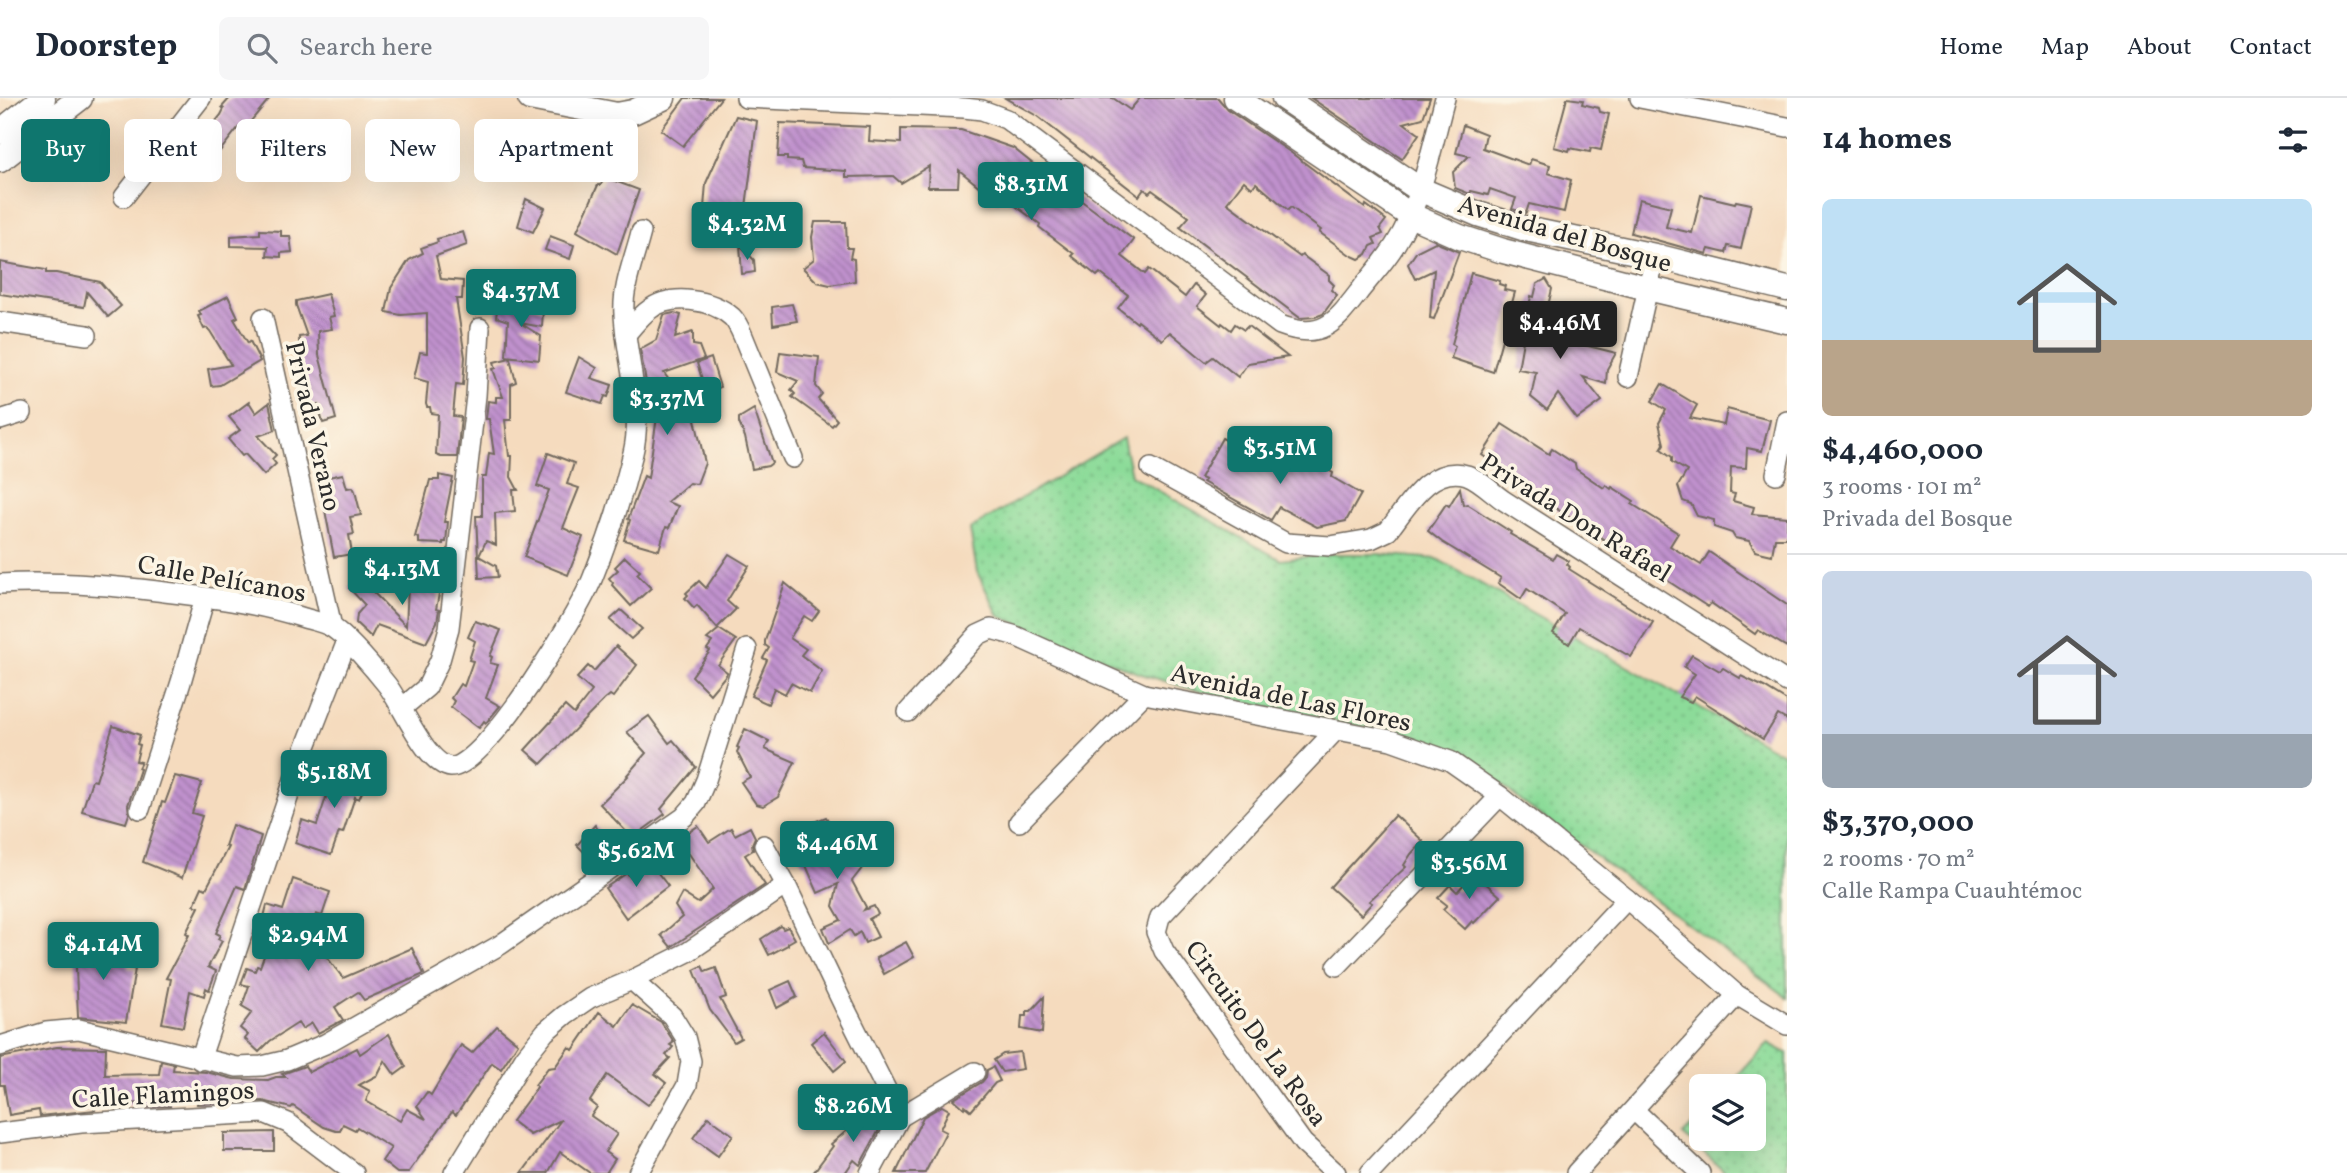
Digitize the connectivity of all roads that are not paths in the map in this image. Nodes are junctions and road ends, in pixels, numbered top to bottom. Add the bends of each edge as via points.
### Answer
1 (43, 98) edge
2 (80, 98) edge
3 (201, 98) edge
4 (530, 98) edge
5 (663, 98) edge
6 (746, 98) edge
7 (1236, 98) edge
8 (1284, 98) edge
9 (1445, 98) edge
10 (1640, 98) edge
11 (1787, 127) edge
12 (0, 132) edge
13 (0, 160) edge
14 (1419, 189) junction
15 (124, 197) dead end
16 (1410, 215) junction
17 (641, 232) dead end
18 (1655, 256) junction
19 (1647, 288) junction
20 (1787, 289) edge
21 (263, 318) dead end
22 (1787, 321) edge
23 (0, 322) edge
24 (480, 328) dead end
25 (626, 334) junction
26 (87, 335) dead end
27 (1629, 377) dead end
28 (22, 413) dead end
29 (0, 419) edge
30 (1787, 421) edge
31 (793, 458) dead end
32 (1151, 468) dead end
33 (1776, 474) dead end
34 (0, 584) edge
35 (205, 597) junction
36 (332, 627) junction
37 (347, 641) junction
38 (747, 649) dead end
39 (1787, 682) edge
40 (1144, 694) junction
41 (402, 708) junction
42 (908, 712) dead end
43 (1335, 731) junction
44 (1500, 796) junction
45 (140, 809) dead end
46 (1019, 822) dead end
47 (764, 845) dead end
48 (786, 884) junction
49 (1627, 899) junction
50 (1337, 966) dead end
51 (632, 980) junction
52 (1737, 995) junction
53 (1787, 1025) edge
54 (0, 1046) edge
55 (200, 1060) junction
56 (975, 1072) dead end
57 (1634, 1110) junction
58 (900, 1117) junction
59 (0, 1133) edge
60 (354, 1173) edge
61 (454, 1173) edge
62 (638, 1173) edge
63 (870, 1173) edge
64 (1336, 1173) edge
65 (1370, 1173) edge
66 (1576, 1173) edge
67 (1700, 1173) edge

1 - 12 street
2 - 13 street
3 - 15 street
4 - 5 street via 617,115
6 - 16 street via 964,108 1006,120 1280,325 1296,331 1308,333 1339,318 1396,245
7 - 16 street, Avenida del Bosque
8 - 14 street, Avenida del Bosque
9 - 14 street
10 - 11 street
14 - 16 street
14 - 18 street, Avenida del Bosque via 1526,229
16 - 19 street, Avenida del Bosque via 1503,251
17 - 25 street via 626,290
18 - 19 street
18 - 20 street, Avenida del Bosque
19 - 22 street, Avenida del Bosque
19 - 27 street
21 - 36 street, Privada Verano
23 - 26 street
24 - 41 street via 449,628 427,687
25 - 31 street via 662,302 711,304 725,312 743,336
25 - 41 street, Calle Pelícanos via 636,428 634,452 593,579 549,656 496,734 462,765 451,767 436,760
28 - 29 street
30 - 33 street
32 - 39 street, Privada Don Rafael via 1266,534 1302,545 1380,536 1435,477 1468,475
34 - 35 street, Calle Pelícanos via 81,583
35 - 36 street, Calle Pelícanos via 275,609
35 - 45 street
36 - 37 street, Calle Pelícanos
37 - 41 street, Calle Pelícanos
37 - 55 street via 301,759
38 - 55 street via 706,780 696,803 670,829 500,945 325,1044 262,1066
40 - 42 street, Avenida de Las Flores via 991,629 978,635
40 - 43 street, Avenida de Las Flores
40 - 46 street
43 - 44 street, Avenida de Las Flores via 1391,740 1450,761
43 - 64 street, Circuito De La Rosa via 1160,917 1156,932 1164,951 1266,1096 1303,1143
44 - 49 street, Avenida de Las Flores
44 - 50 street
47 - 48 street
48 - 51 street via 688,952
48 - 58 street
49 - 52 street, Avenida de Las Flores
49 - 65 street
51 - 61 street via 590,998 545,1032
51 - 62 street via 672,1016 685,1037 691,1061 687,1085
52 - 53 street, Avenida de Las Flores
52 - 57 street
54 - 55 street via 46,1032 79,1029
56 - 58 street
57 - 66 street
57 - 67 street
58 - 63 street
59 - 60 street, Calle Flamingos via 80,1123 264,1113 288,1123

